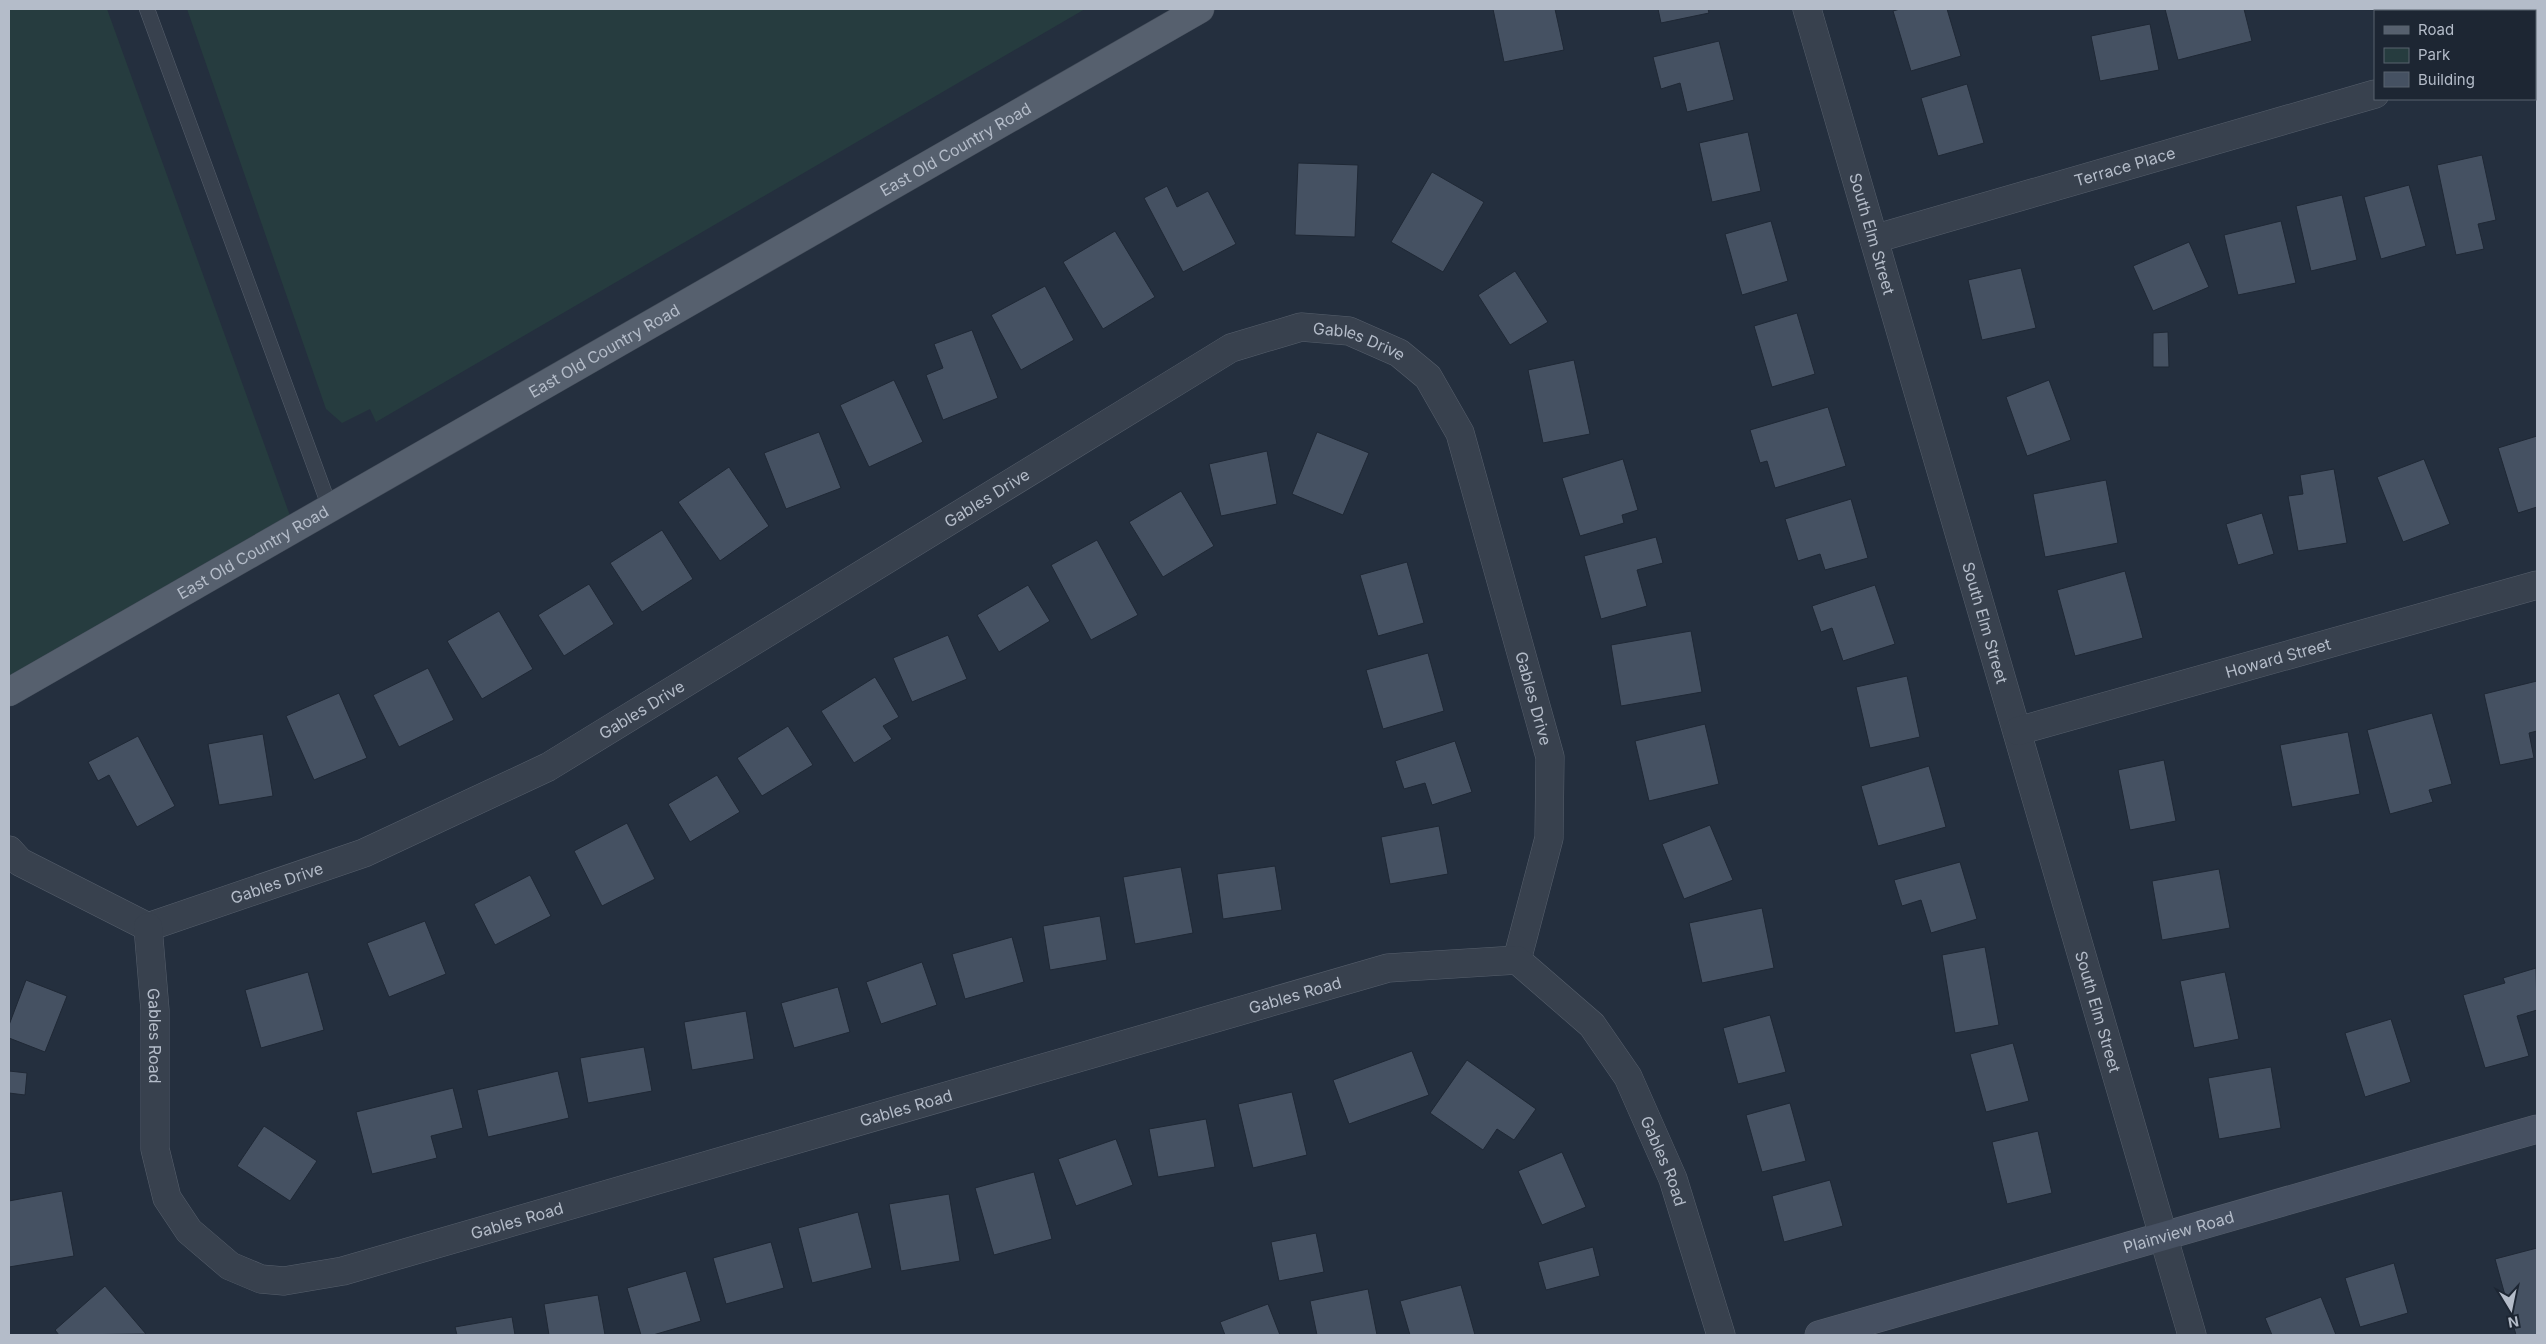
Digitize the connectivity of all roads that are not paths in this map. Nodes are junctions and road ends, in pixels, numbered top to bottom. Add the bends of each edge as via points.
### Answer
1 (147, 9) edge
2 (1200, 9) edge
3 (1807, 9) edge
4 (2374, 94) edge
5 (1874, 239) junction
6 (330, 508) junction
7 (2537, 585) edge
8 (9, 692) edge
9 (2018, 731) junction
10 (9, 850) edge
11 (148, 927) junction
12 (1517, 960) junction
13 (2537, 1129) edge
14 (2163, 1235) junction
15 (1721, 1335) edge
16 (1819, 1335) edge
17 (2192, 1335) edge

1 - 6 lane
2 - 6 main road, East Old Country Road
3 - 5 street, South Elm Street
4 - 5 street, Terrace Place
5 - 9 street, South Elm Street
6 - 8 main road, East Old Country Road
7 - 9 street, Howard Street
9 - 14 street, South Elm Street
10 - 11 street via 20,862
11 - 12 street, Gables Road via 155,1010 155,1149 167,1198 189,1231 230,1266 261,1279 284,1281 343,1271 1388,968
11 - 12 street, Gables Drive via 364,853 548,766 1231,348 1301,327 1349,331 1398,353 1428,377 1460,433 1550,757 1549,838
12 - 15 street, Gables Road via 1592,1025 1628,1077 1673,1179
13 - 14 main road, Plainview Road
14 - 16 main road, Plainview Road
14 - 17 street, South Elm Street

